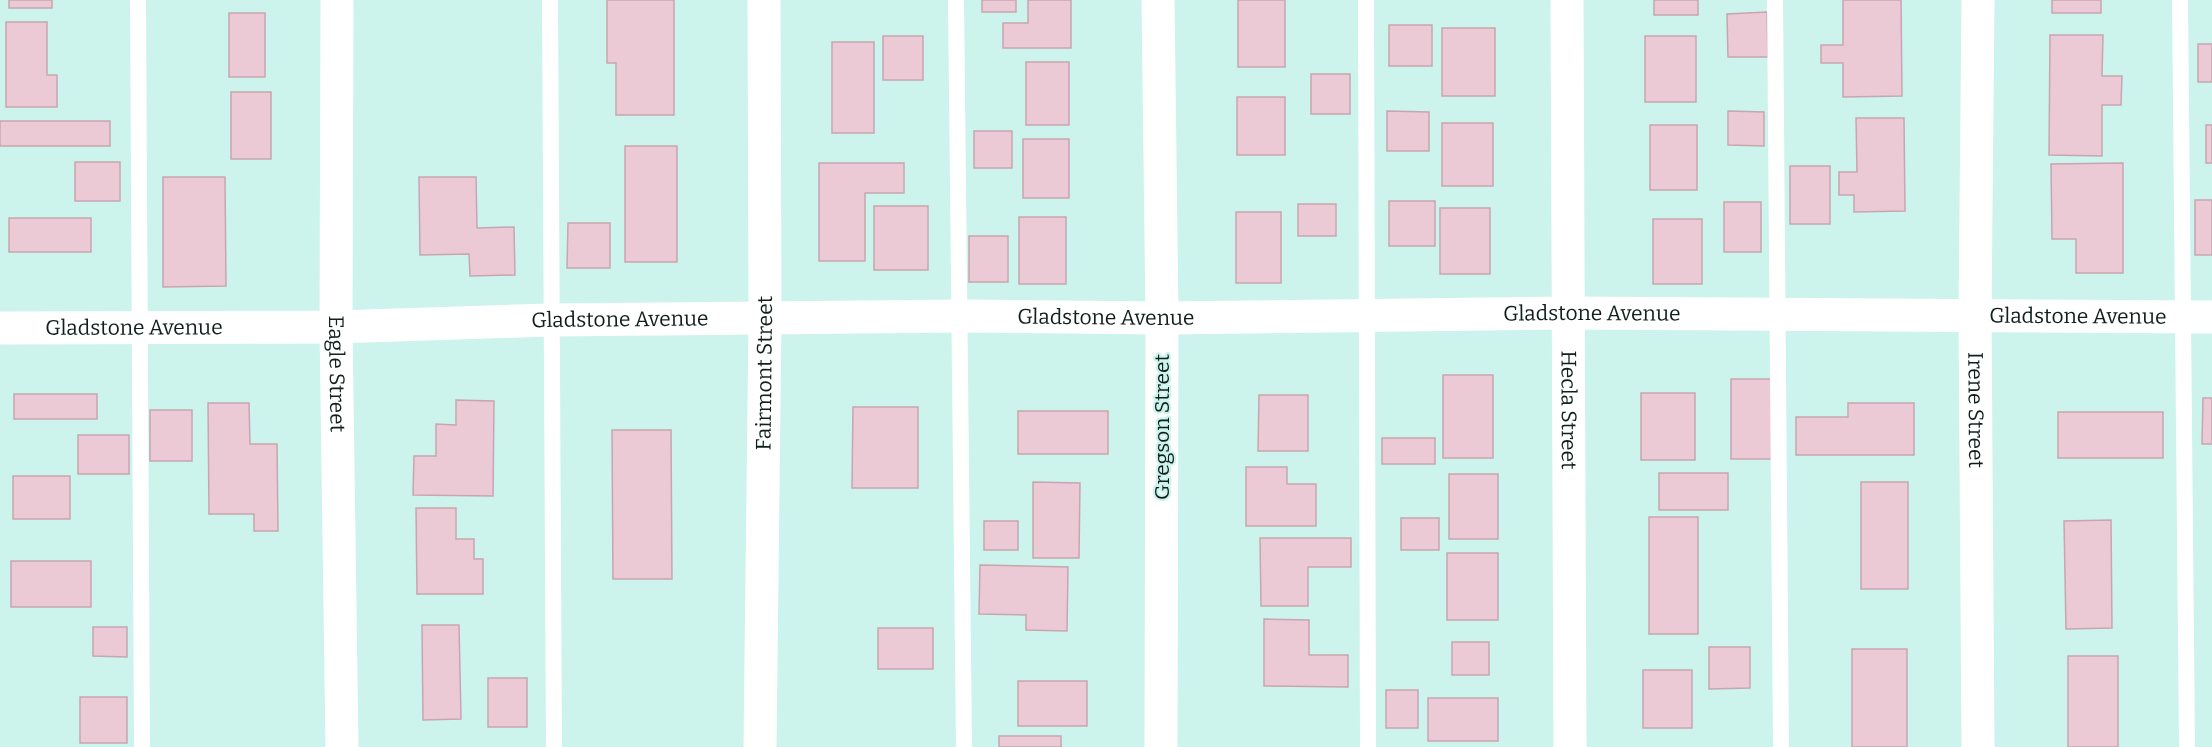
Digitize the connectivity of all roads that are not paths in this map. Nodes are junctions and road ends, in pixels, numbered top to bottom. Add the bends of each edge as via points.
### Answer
1 (138, 0) edge
2 (337, 0) edge
3 (550, 0) edge
4 (764, 0) edge
5 (956, 0) edge
6 (1158, 0) edge
7 (1365, 0) edge
8 (1567, 0) edge
9 (1775, 0) edge
10 (1978, 0) edge
11 (2180, 0) edge
12 (1567, 314) junction
13 (1780, 314) junction
14 (1976, 315) junction
15 (960, 316) junction
16 (1365, 316) junction
17 (2198, 317) edge
18 (1162, 318) junction
19 (765, 319) junction
20 (550, 320) junction
21 (336, 327) junction
22 (0, 328) edge
23 (138, 328) junction
24 (142, 747) edge
25 (342, 747) edge
26 (554, 747) edge
27 (760, 747) edge
28 (964, 747) edge
29 (1161, 747) edge
30 (1368, 747) edge
31 (1570, 747) edge
32 (1781, 747) edge
33 (1978, 747) edge
34 (2187, 747) edge

1 - 23 lane
2 - 21 street, Eagle Street
3 - 20 lane
4 - 19 street, Fairmont Street
5 - 15 lane
6 - 18 street, Gregson Street
7 - 16 lane
8 - 12 street, Hecla Street
9 - 13 lane
10 - 14 street, Irene Street
11 - 17 lane
12 - 13 street, Gladstone Avenue
12 - 16 street, Gladstone Avenue
12 - 31 street, Hecla Street
13 - 14 street, Gladstone Avenue
13 - 32 lane
14 - 17 street, Gladstone Avenue
14 - 33 street, Irene Street
15 - 18 street, Gladstone Avenue
15 - 19 street, Gladstone Avenue
15 - 28 lane
16 - 18 street, Gladstone Avenue
16 - 30 lane
17 - 34 lane
18 - 29 street, Gregson Street
19 - 20 street, Gladstone Avenue
19 - 27 street, Fairmont Street
20 - 21 street, Gladstone Avenue
20 - 26 lane
21 - 23 street, Gladstone Avenue
21 - 25 street, Eagle Street
22 - 23 street, Gladstone Avenue
23 - 24 lane

